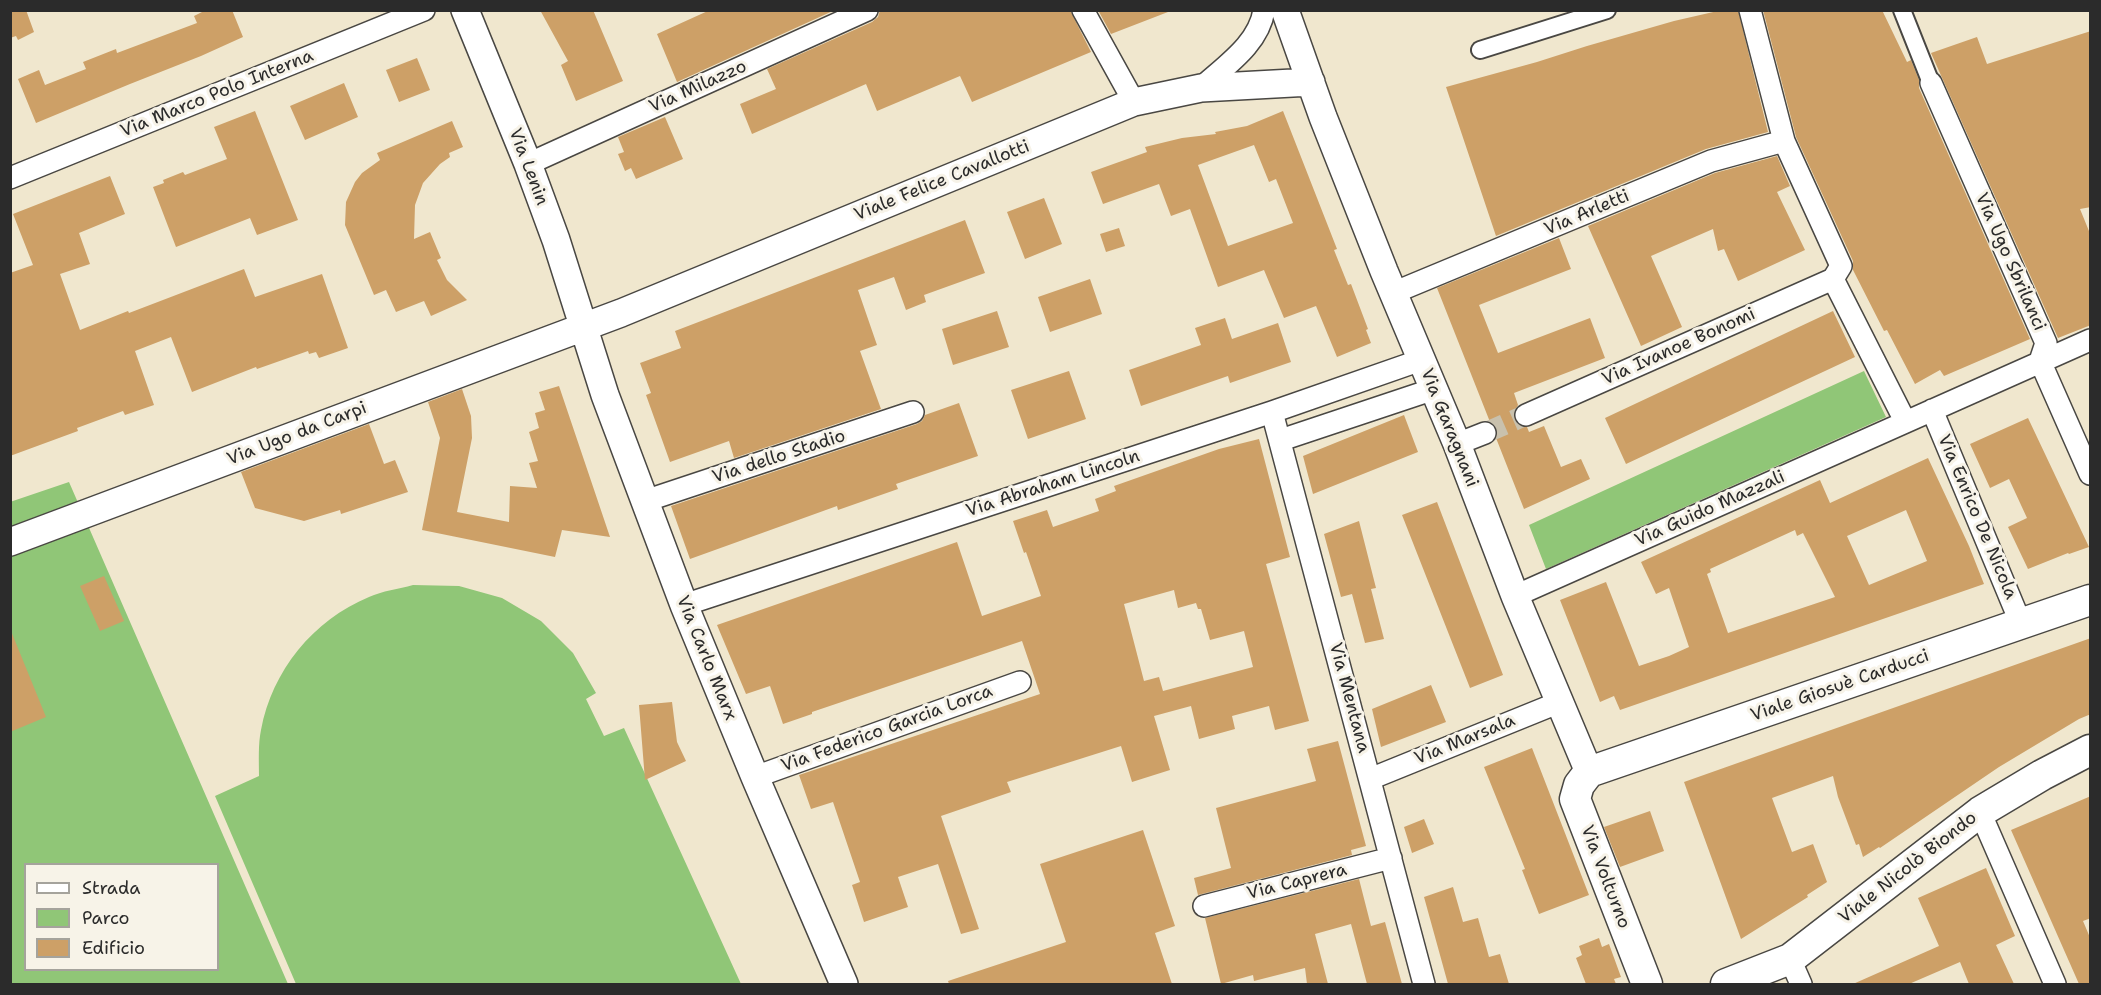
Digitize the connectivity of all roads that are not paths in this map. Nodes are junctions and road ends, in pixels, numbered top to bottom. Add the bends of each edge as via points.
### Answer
1 (424, 10) edge
2 (465, 10) edge
3 (867, 10) edge
4 (1083, 10) edge
5 (1264, 10) edge
6 (1285, 10) edge
7 (1607, 10) edge
8 (1750, 10) edge
9 (1902, 10) edge
10 (1480, 50) dead end
11 (1311, 82) junction
12 (1931, 83) joint
13 (1201, 88) junction
14 (1134, 102) junction
15 (1784, 141) junction
16 (528, 164) junction
17 (10, 178) edge
18 (1833, 279) junction
19 (1393, 293) junction
20 (583, 326) junction
21 (2091, 340) edge
22 (1421, 360) junction
23 (2040, 361) junction
24 (1434, 389) junction
25 (1932, 410) junction
26 (913, 412) dead end
27 (1272, 412) junction
28 (1526, 415) tunnel mouth
29 (1905, 421) junction
30 (1485, 433) tunnel mouth
31 (1281, 440) junction
32 (1456, 444) junction
33 (2091, 474) edge
34 (645, 501) junction
35 (10, 542) edge
36 (1515, 596) junction
37 (2091, 600) edge
38 (684, 605) junction
39 (2021, 624) junction
40 (1020, 681) dead end
41 (1560, 702) junction
42 (2091, 750) edge
43 (1589, 772) junction
44 (755, 777) junction
45 (1370, 779) junction
46 (1980, 812) junction
47 (1391, 858) junction
48 (1204, 906) dead end
49 (1795, 972) edge
50 (844, 984) edge
51 (1424, 984) edge
52 (1647, 984) edge
53 (1726, 984) edge
54 (2055, 984) edge

1 - 17 street, Via Marco Polo Interna
2 - 16 street, Via Lenin
3 - 16 street, Via Milazzo
4 - 14 street
5 - 13 street via 1262,24 1241,52
6 - 11 street, Via Garagnani
7 - 10 street
8 - 15 street
9 - 12 street
11 - 13 street, Viale Felice Cavallotti
11 - 19 street, Via Garagnani
12 - 23 street, Via Ugo Sbrilanci via 2046,344
13 - 14 street, Viale Felice Cavallotti
14 - 20 street, Viale Felice Cavallotti
15 - 18 street via 1841,266
15 - 19 street, Via Arletti via 1712,161
16 - 20 street, Via Lenin
18 - 28 street, Via Ivanoe Bonomi
18 - 29 street
19 - 22 street, Via Garagnani
20 - 34 street, Via Carlo Marx
20 - 35 street, Via Ugo da Carpi
21 - 23 street, Via Guido Mazzali
22 - 24 street, Via Garagnani
22 - 27 street, Via Abraham Lincoln
23 - 25 street, Via Guido Mazzali
23 - 33 street, Via Ugo Sbrilanci
24 - 31 street
24 - 32 street, Via Garagnani
25 - 29 street, Via Guido Mazzali
25 - 39 street, Via Enrico De Nicola
26 - 34 street, Via dello Stadio
27 - 31 street, Via Mentana
27 - 38 street, Via Abraham Lincoln
29 - 36 street, Via Guido Mazzali
30 - 32 street
31 - 45 street, Via Mentana
32 - 36 street, Via Garagnani
34 - 38 street, Via Carlo Marx
36 - 41 street, Via Garagnani
37 - 39 main road, Viale Giosuè Carducci
38 - 44 street, Via Carlo Marx
39 - 43 main road, Viale Giosuè Carducci
40 - 44 street, Via Federico Garcia Lorca
41 - 43 street, Via Garagnani
41 - 45 street, Via Marsala
42 - 46 main road, Viale Nicolò Biondo
43 - 52 main road, Via Volturno via 1575,799
44 - 50 street, Via Carlo Marx
45 - 47 street, Via Mentana
46 - 49 main road, Viale Nicolò Biondo
46 - 54 street
47 - 48 street, Via Caprera
47 - 51 street, Via Mentana
49 - 53 main road, Viale Nicolò Biondo

